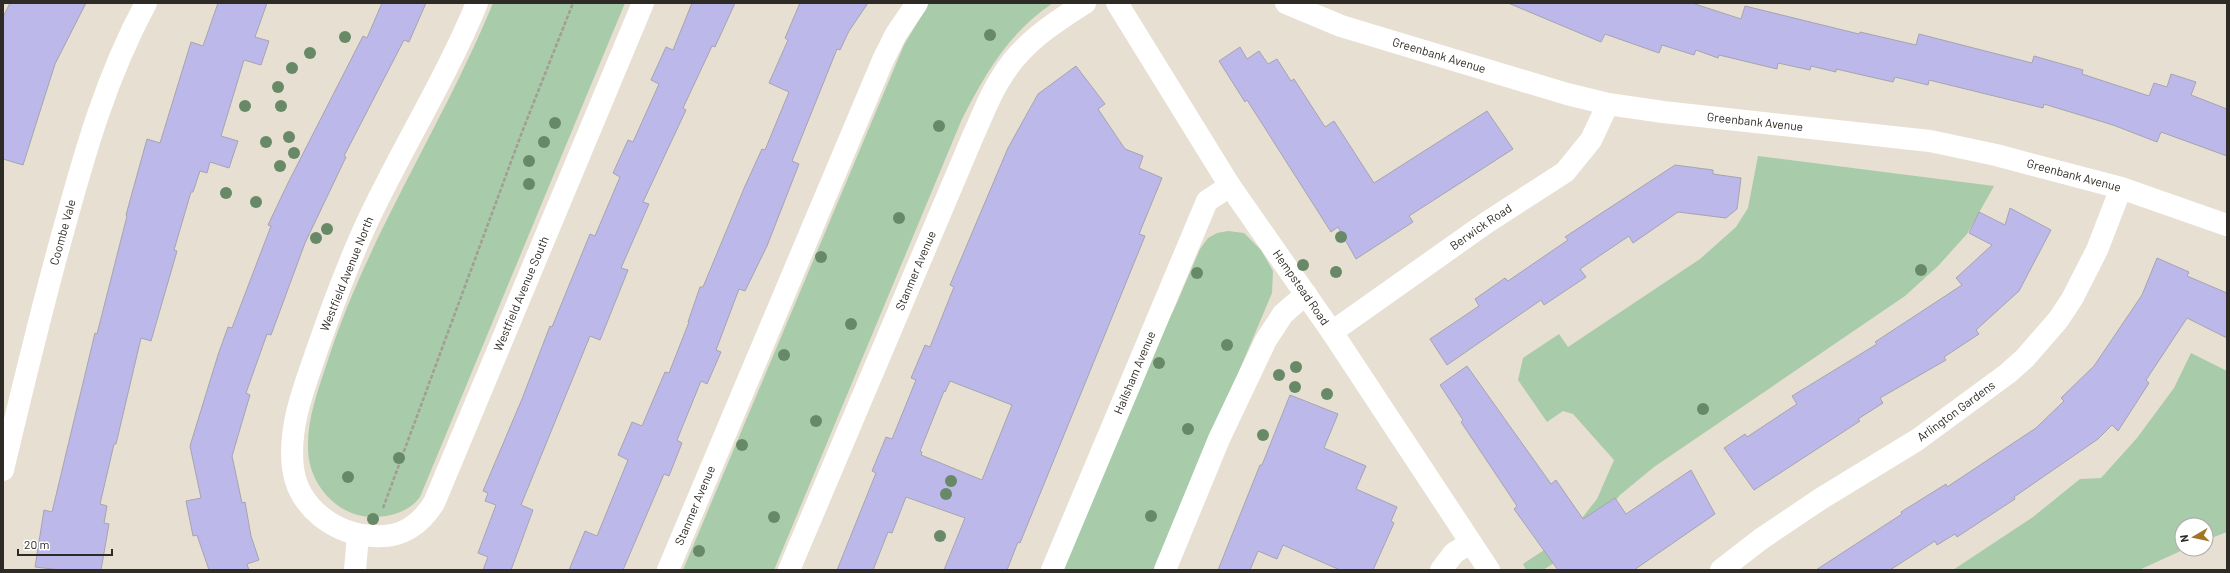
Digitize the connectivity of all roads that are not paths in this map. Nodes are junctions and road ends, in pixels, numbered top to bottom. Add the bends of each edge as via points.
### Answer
1 (146, 3) edge
2 (477, 3) edge
3 (643, 3) edge
4 (917, 3) edge
5 (1085, 3) edge
6 (1117, 3) edge
7 (1286, 3) edge
8 (1608, 104) junction
9 (1230, 186) junction
10 (2121, 188) junction
11 (2227, 226) edge
12 (1306, 294) junction
13 (1332, 332) junction
14 (3, 470) edge
15 (358, 535) junction
16 (1470, 543) junction
17 (355, 570) edge
18 (668, 570) edge
19 (789, 570) edge
20 (1052, 570) edge
21 (1165, 570) edge
22 (1440, 570) edge
23 (1489, 570) edge
24 (1721, 570) edge

1 - 14 street, Coombe Vale via 115,66 85,148 43,304
2 - 15 street, Westfield Avenue North via 355,250 334,301 297,410 292,449 293,469 300,491 322,517 342,530
3 - 15 street, Westfield Avenue South via 434,503 421,522 388,535
4 - 18 street, Stanmer Avenue via 896,34 883,60
5 - 19 street, Stanmer Avenue via 1033,39 1000,79 973,136
6 - 9 street, Hempstead Road
7 - 8 street, Greenbank Avenue via 1341,26 1501,76
8 - 10 street, Greenbank Avenue via 1737,121 1930,141 1996,155
8 - 13 street, Berwick Road via 1591,140 1565,172 1486,223
9 - 12 street, Hempstead Road
9 - 20 street, Hailsham Avenue via 1207,201
10 - 11 street, Greenbank Avenue
10 - 24 street, Arlington Gardens via 2097,250 2072,299 2058,320 2025,358 1917,440 1822,498 1761,539
12 - 13 street, Hempstead Road
12 - 21 street via 1283,314 1266,340 1218,440
13 - 16 street, Hempstead Road
15 - 17 street
16 - 22 street via 1454,554
16 - 23 street, Hempstead Road

